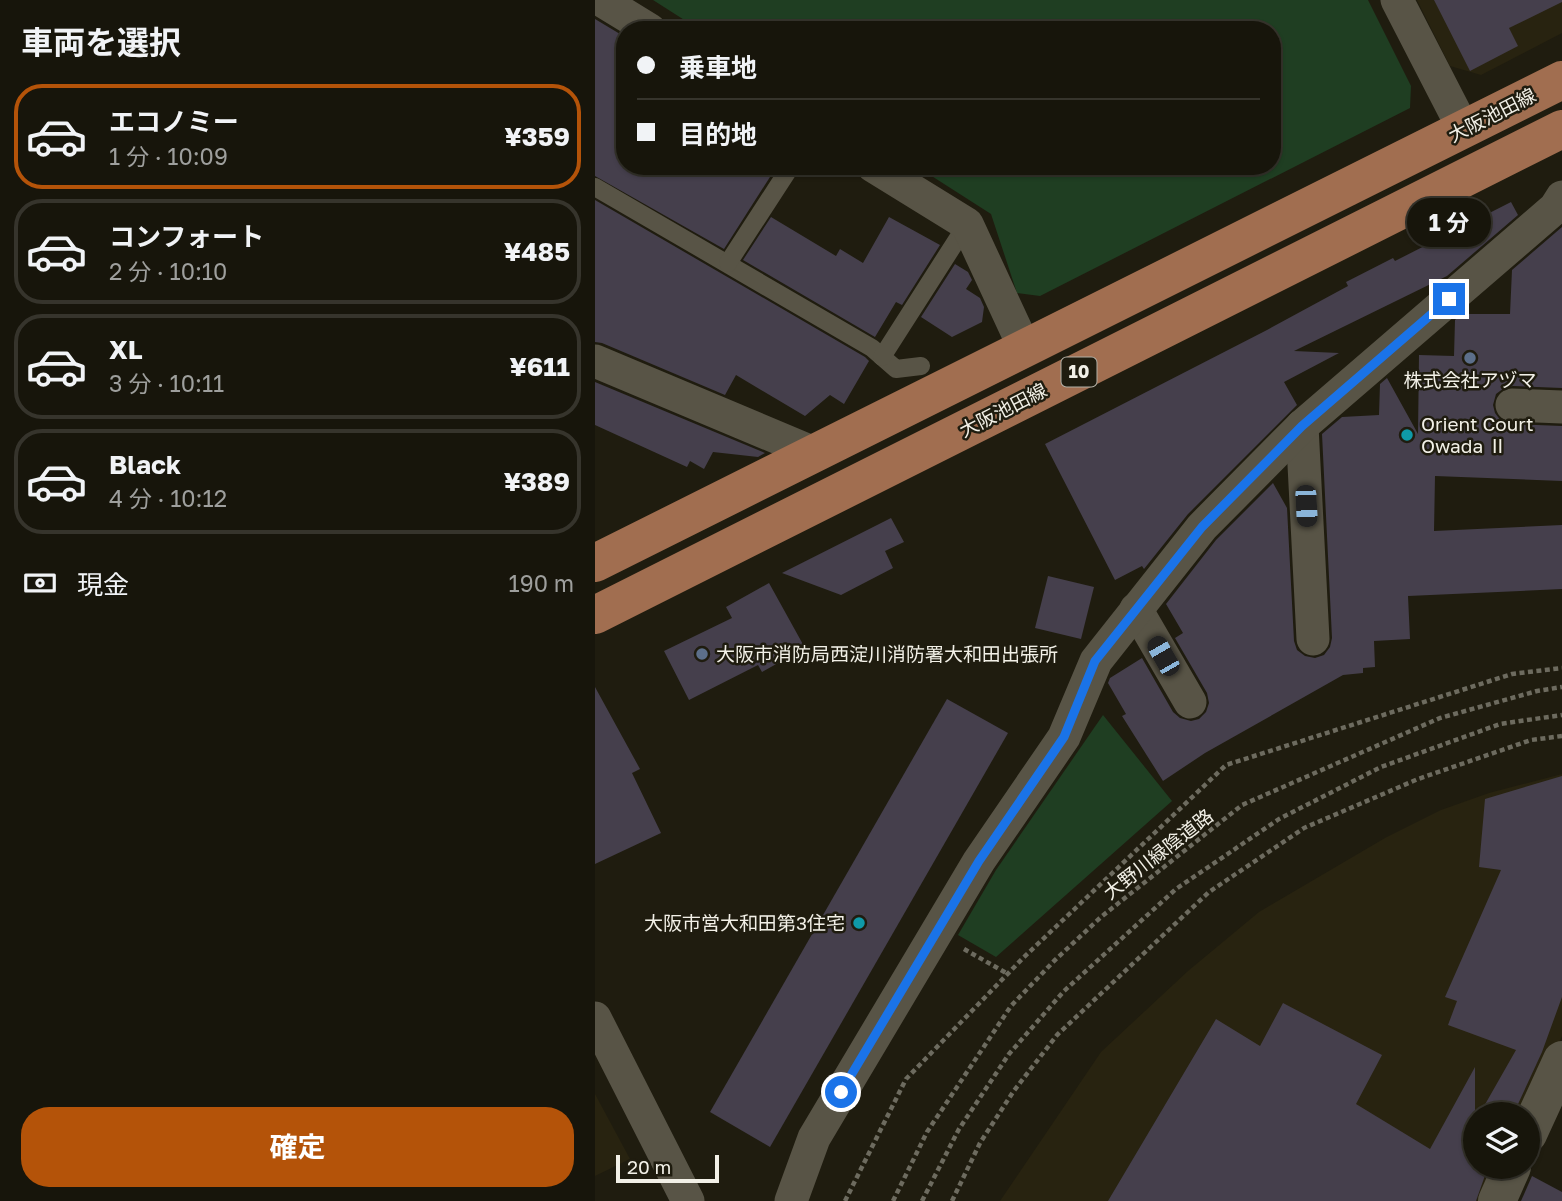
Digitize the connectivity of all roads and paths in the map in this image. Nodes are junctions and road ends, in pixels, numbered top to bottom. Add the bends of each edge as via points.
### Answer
1 (601, 0) edge
2 (1398, 0) edge
3 (635, 21) edge
4 (1562, 79) edge
5 (1562, 129) edge
6 (1464, 130) junction
7 (785, 175) edge
8 (888, 175) edge
9 (595, 187) edge
10 (1562, 197) edge
11 (967, 224) junction
12 (728, 263) junction
13 (1025, 349) junction
14 (883, 357) junction
15 (595, 361) edge
16 (934, 377) junction
17 (1512, 405) dead end
18 (1562, 407) edge
19 (1302, 426) junction
20 (814, 453) junction
21 (595, 563) edge
22 (1136, 610) junction
23 (595, 615) edge
24 (1313, 639) dead end
25 (1562, 668) edge
26 (1562, 687) edge
27 (1190, 702) dead end
28 (1562, 715) edge
29 (1562, 736) edge
30 (962, 948) dead end
31 (1008, 974) junction
32 (595, 1018) edge
33 (1562, 1060) edge
34 (1540, 1108) edge
35 (1507, 1179) edge
36 (688, 1201) edge
37 (791, 1201) edge
38 (845, 1201) edge
39 (893, 1201) edge
40 (922, 1201) edge
41 (951, 1201) edge
42 (1497, 1201) edge

1 - 3 street
2 - 6 street
4 - 6 main road, 大阪池田線 / 10
5 - 23 main road, 大阪池田線 / 10
6 - 13 main road, 大阪池田線 / 10
7 - 12 lane
8 - 11 street
9 - 12 lane
10 - 19 street via 1555,208
11 - 13 street
11 - 14 lane
12 - 14 lane
13 - 16 main road, 大阪池田線 / 10
14 - 16 lane via 896,369
15 - 20 street
16 - 20 main road, 大阪池田線 / 10
17 - 18 street
19 - 22 street via 1202,527
19 - 24 street
20 - 21 main road, 大阪池田線 / 10
22 - 27 street
22 - 37 street via 1095,661 1064,737 979,861 814,1138
25 - 31 path via 1512,674 1226,765
26 - 39 path, 大野川緑陰道路 via 1440,718 1242,805 1101,917 1011,1006 927,1132
28 - 40 path, 大野川緑陰道路 via 1500,724 1381,768 1279,819 1176,889 1064,991 1009,1054 959,1129
29 - 41 path via 1531,740 1418,779 1304,828 1209,892 1057,1035 1013,1091
30 - 31 path
31 - 38 path via 906,1079
32 - 36 street
33 - 34 street
35 - 42 street

